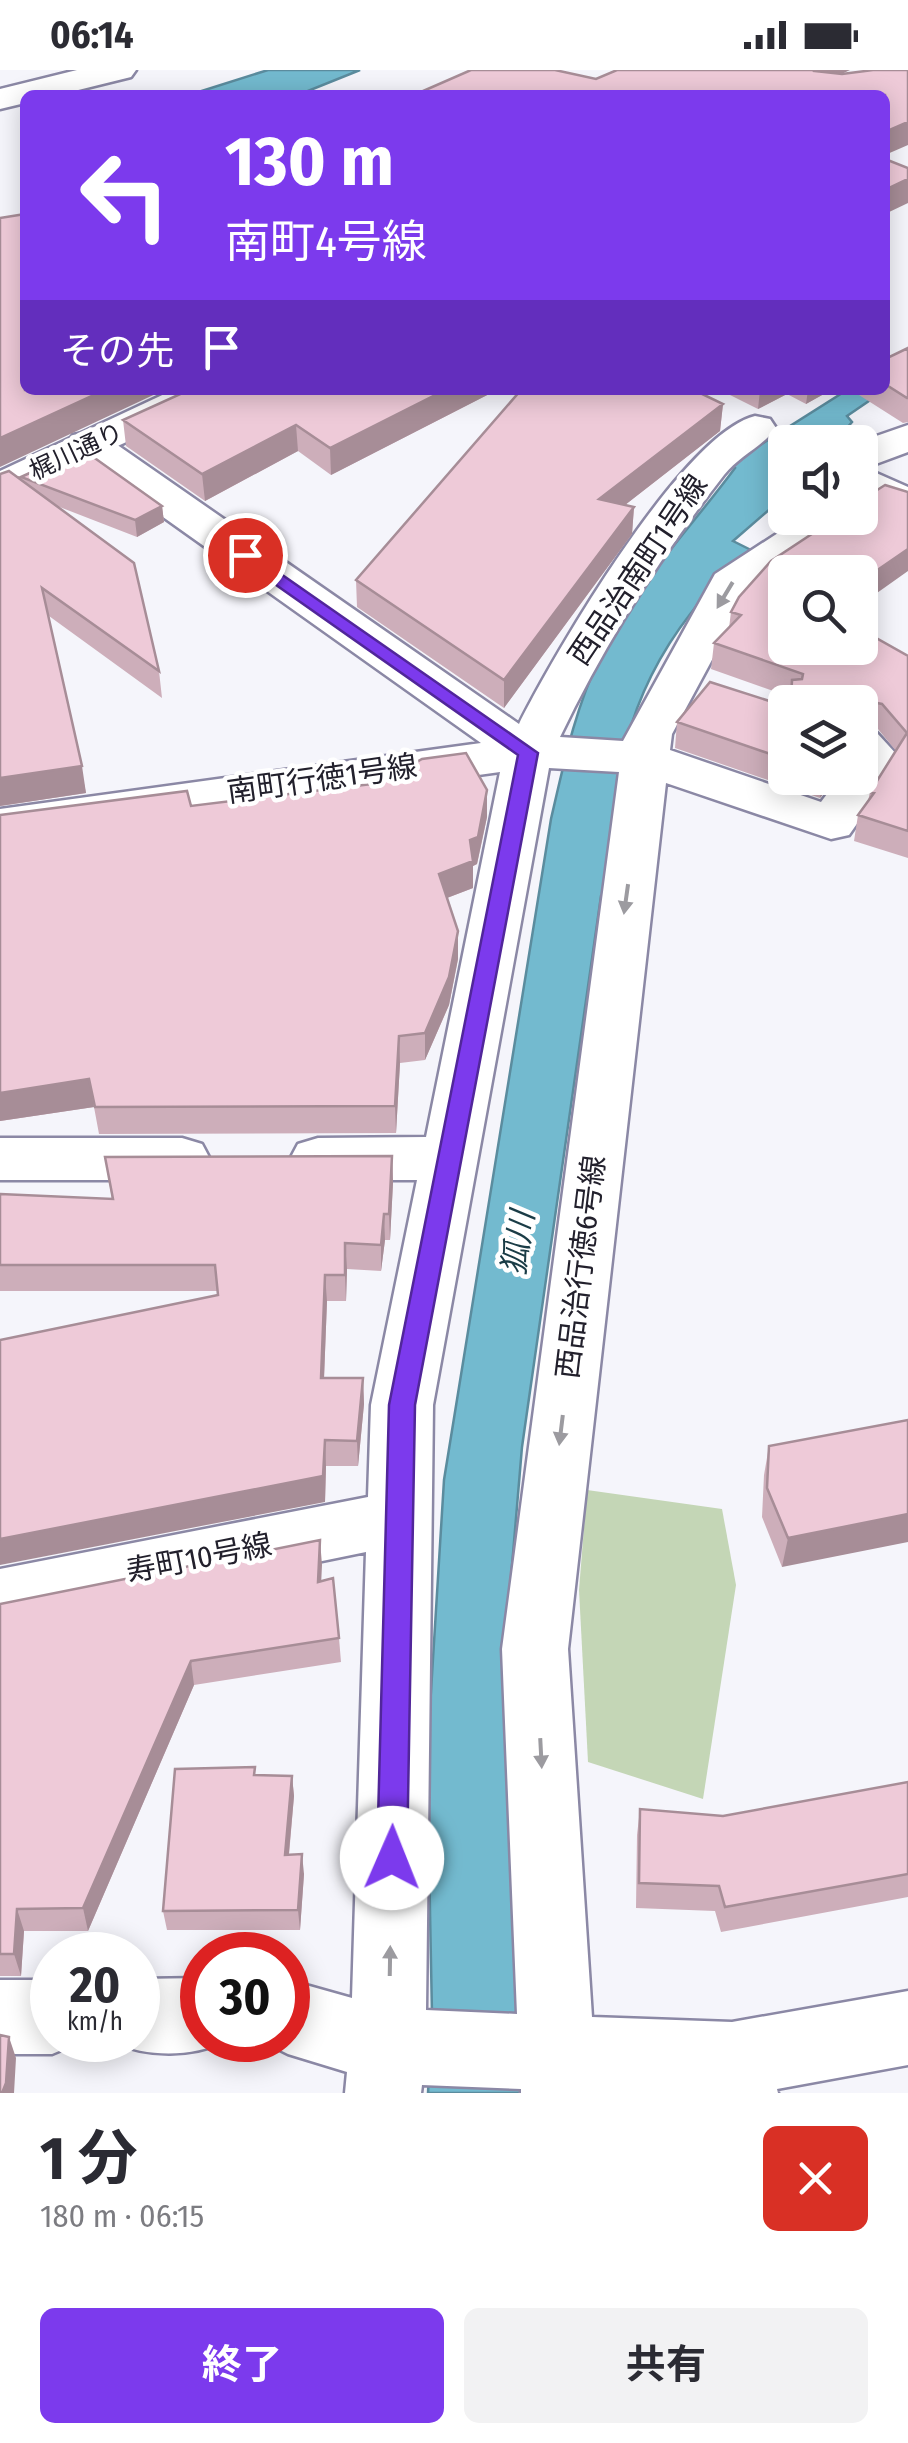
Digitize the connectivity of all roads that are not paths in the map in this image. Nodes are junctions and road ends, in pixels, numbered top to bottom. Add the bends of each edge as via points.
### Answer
1 (33, 70) edge
2 (119, 70) edge
3 (0, 77) edge
4 (34, 90) edge
5 (195, 395) edge
6 (750, 425) edge
7 (908, 437) edge
8 (88, 444) junction
9 (878, 476) edge
10 (0, 486) edge
11 (802, 535) edge
12 (528, 753) junction
13 (645, 758) junction
14 (852, 795) edge
15 (0, 825) edge
16 (448, 1158) junction
17 (0, 1159) edge
18 (399, 1518) junction
19 (0, 1598) edge
20 (0, 2017) edge
21 (30, 2017) edge
22 (310, 2028) edge
23 (908, 2028) edge
24 (386, 2070) edge
25 (558, 2073) edge
26 (736, 2076) edge

1 - 3 street
2 - 4 street
5 - 8 street, 梶川通り
6 - 12 street, 西品治南町1号線 via 713,461 628,574 574,659
7 - 9 street, 西品治行徳6号線
8 - 10 street, 梶川通り
8 - 12 street
11 -> 13 street, 西品治行徳6号線 via 732,583 697,684 648,734
12 - 13 street, 南町行徳1号線
12 - 15 street, 南町行徳1号線
12 - 16 street, 西品治南町1号線
13 - 14 street, 南町行徳1号線 via 831,823
13 -> 25 street, 西品治行徳6号線 via 535,1649
16 - 17 street
16 - 18 street, 西品治南町1号線 via 402,1405
18 - 19 street, 寿町10号線
24 -> 18 street, 西品治南町1号線
20 - 21 street
22 - 24 street
23 - 26 street
24 - 25 street
25 - 26 street

